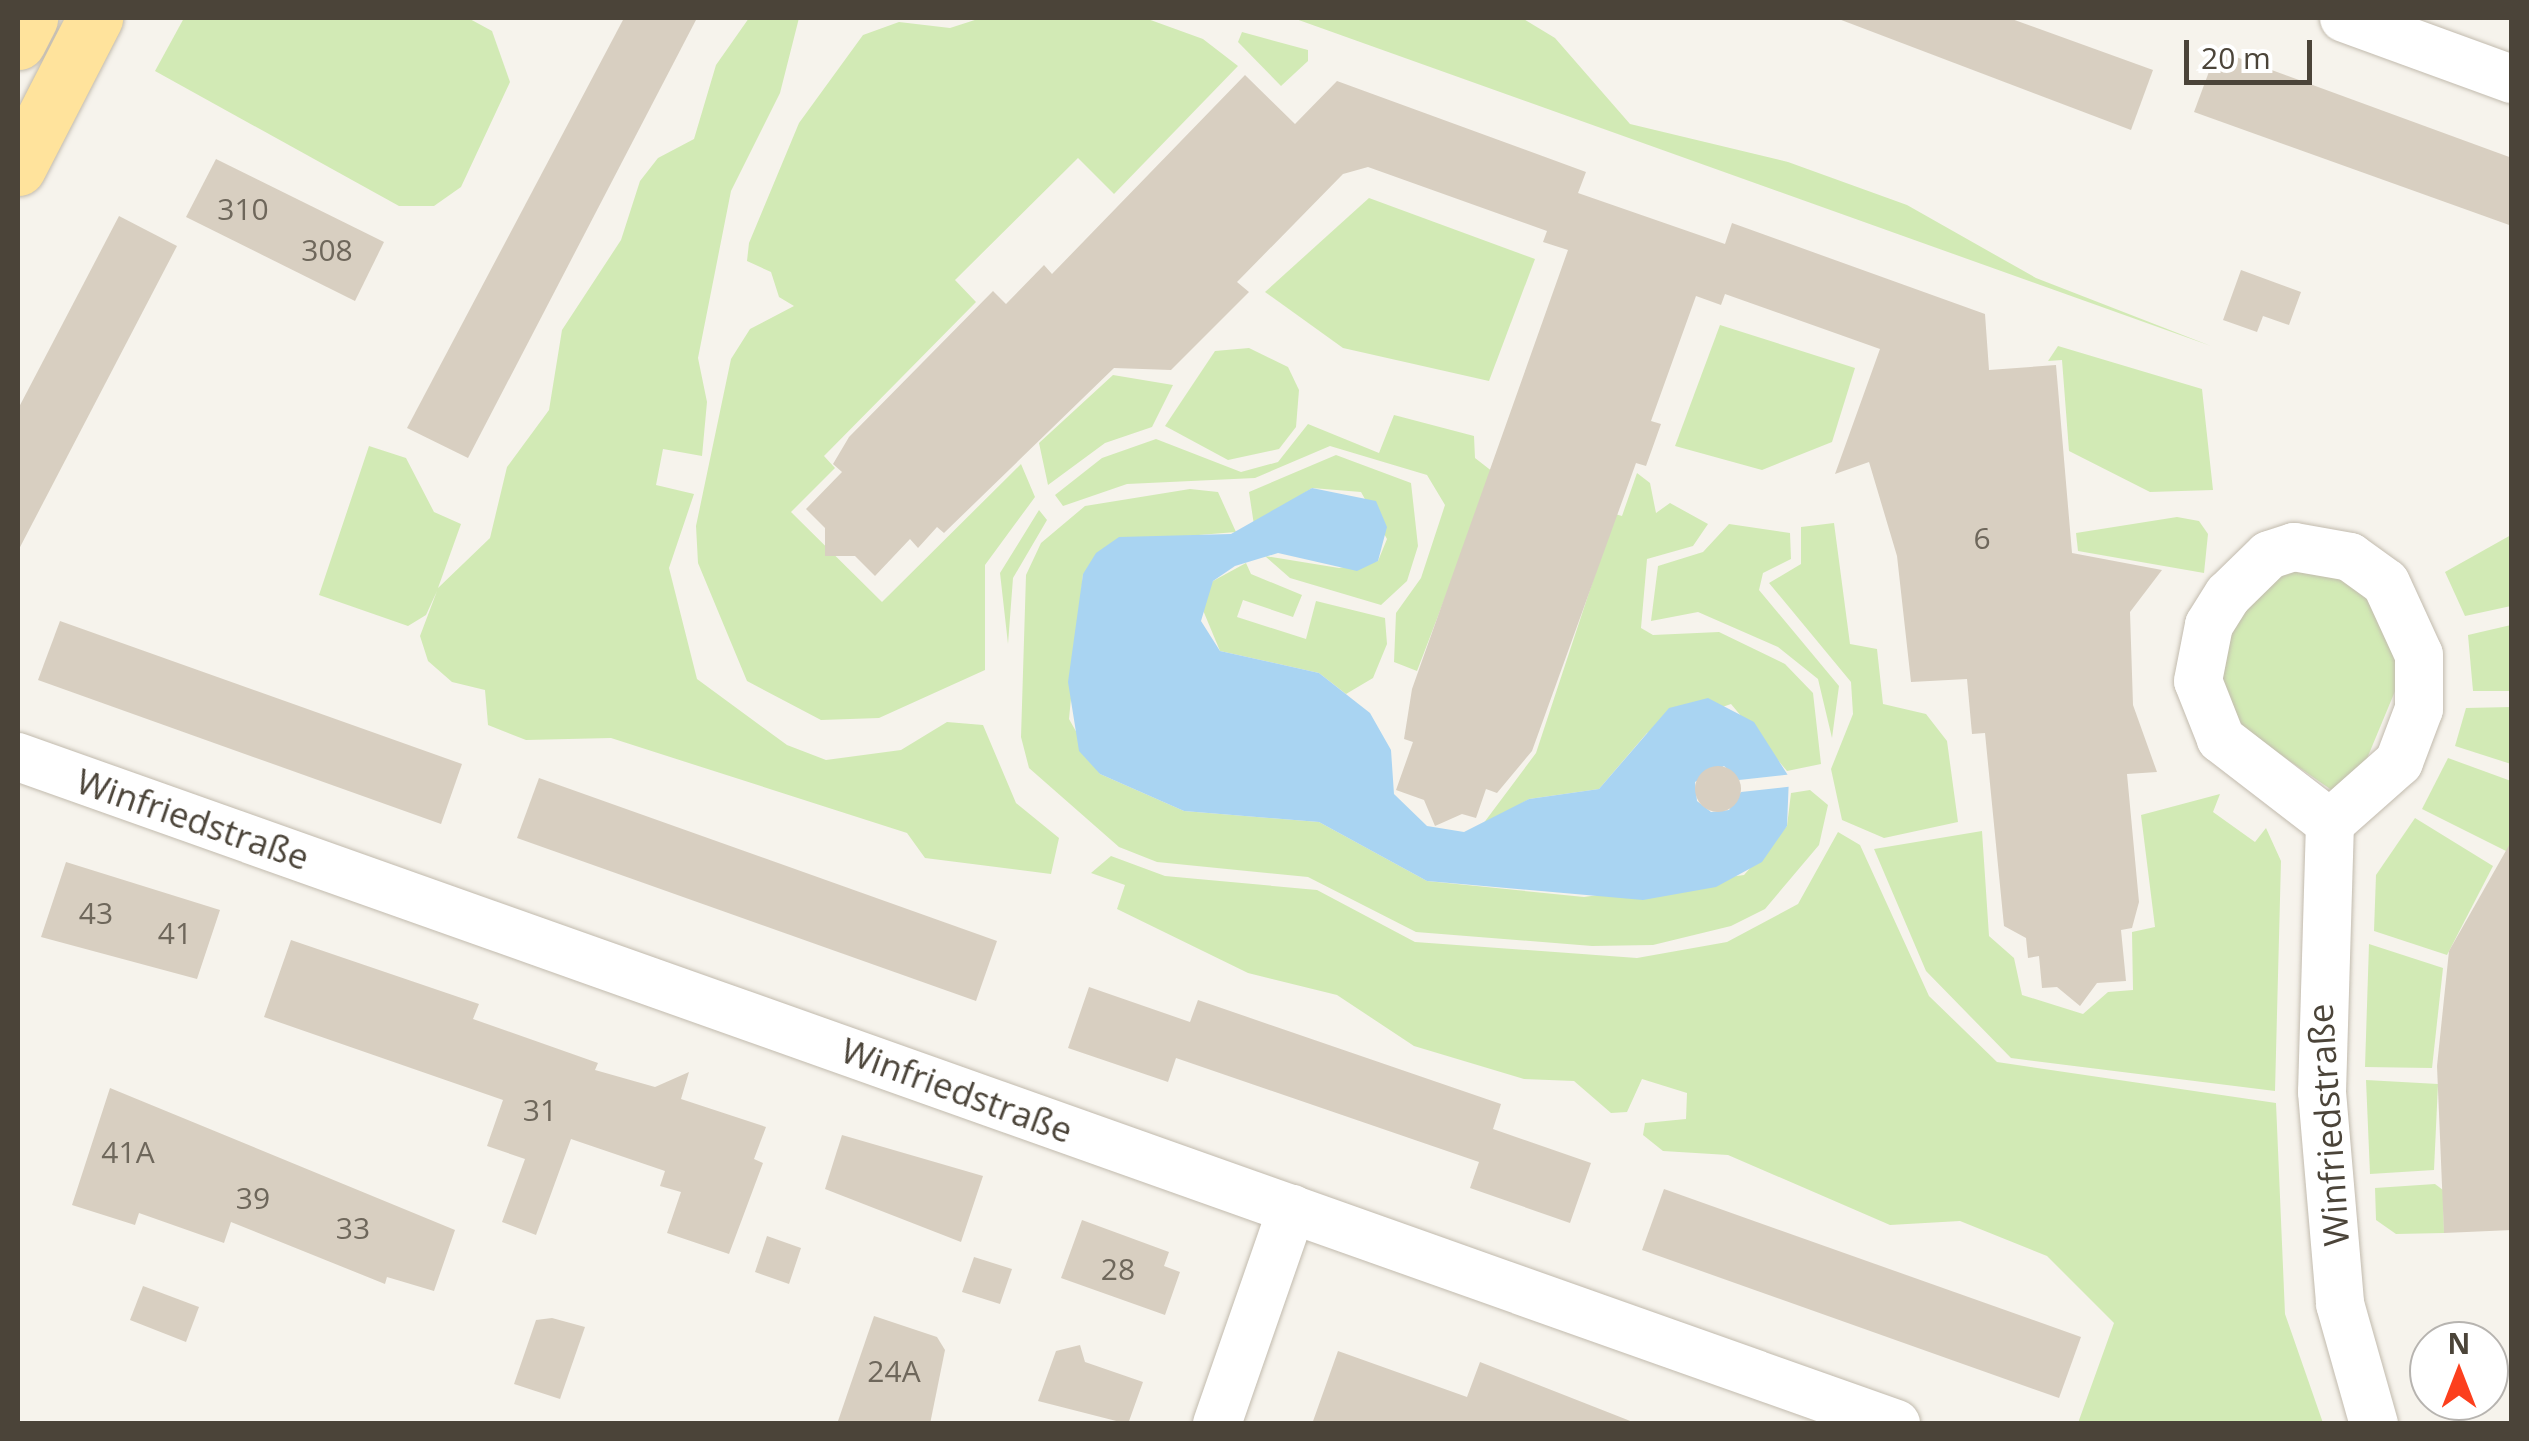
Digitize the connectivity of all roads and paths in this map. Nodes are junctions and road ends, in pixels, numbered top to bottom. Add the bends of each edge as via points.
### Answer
1 (30, 18) edge
2 (95, 18) edge
3 (2344, 18) edge
4 (18, 42) edge
5 (2512, 79) edge
6 (18, 168) edge
7 (18, 757) edge
8 (2330, 823) junction
9 (1292, 1209) junction
10 (1217, 1424) edge
11 (1896, 1424) edge
12 (2374, 1424) edge

1 - 4 main road
2 - 6 main road
3 - 5 street
7 - 9 street, Winfriedstraße
8 - 8 street via 2398,762 2418,709 2418,655 2411,622 2386,584 2350,557 2294,547 2269,555 2228,595 2209,625 2198,681 2221,739
8 - 12 street, Winfriedstraße via 2322,1092 2340,1304
9 - 10 street
9 - 11 street, Winfriedstraße

